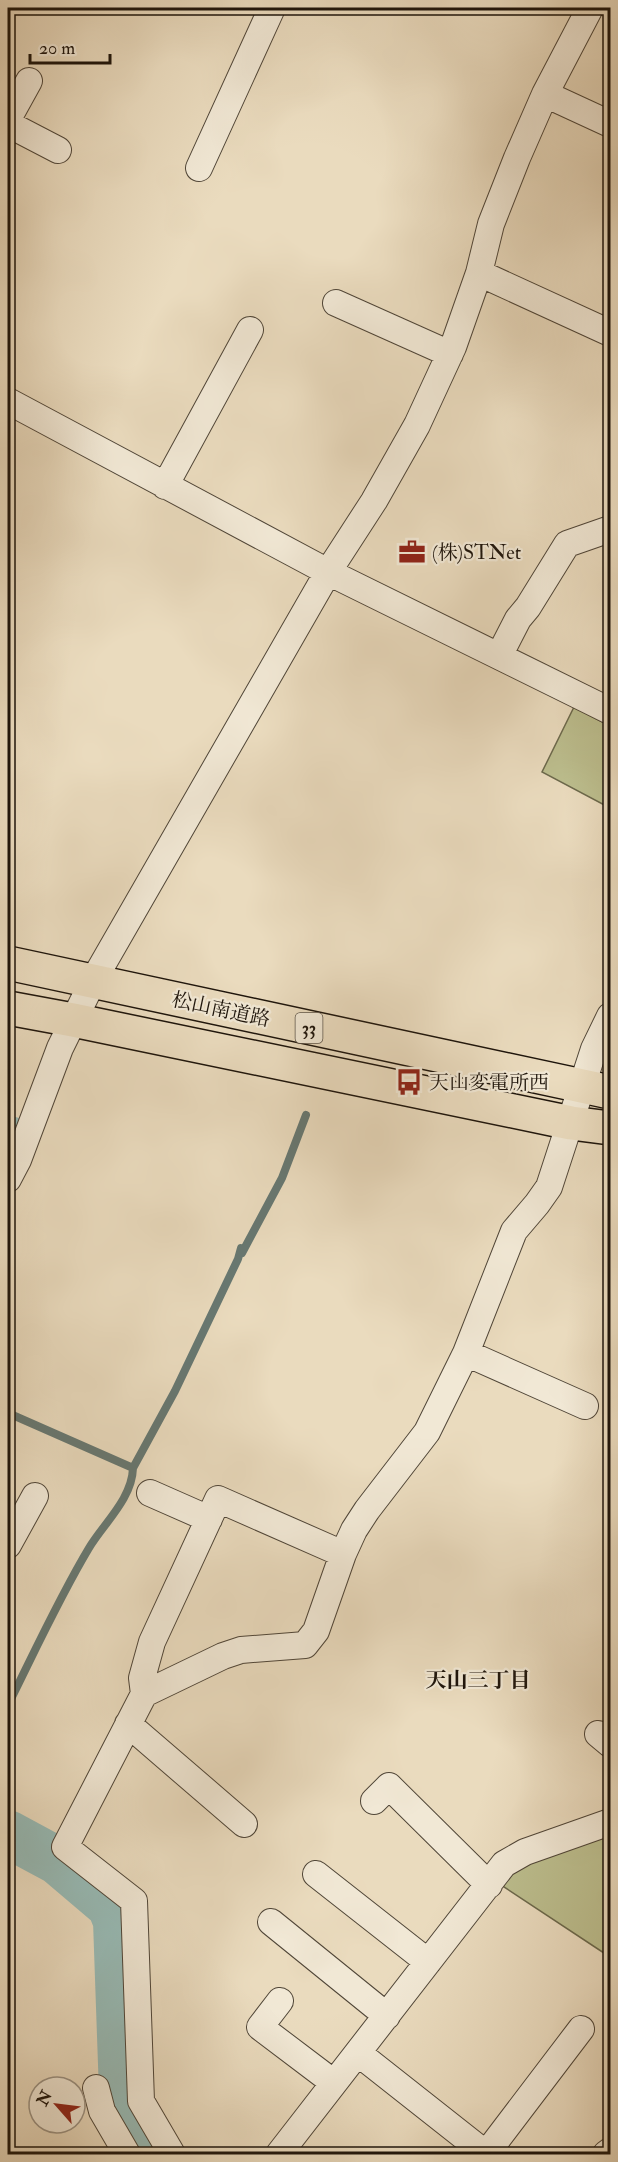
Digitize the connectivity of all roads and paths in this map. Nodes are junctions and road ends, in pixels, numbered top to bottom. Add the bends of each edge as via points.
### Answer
1 (272, 8) edge
2 (590, 8) edge
3 (29, 81) dead end
4 (545, 94) junction
5 (8, 119) edge
6 (8, 124) edge
7 (610, 124) edge
8 (58, 150) dead end
9 (198, 168) dead end
10 (479, 273) junction
11 (336, 303) dead end
12 (250, 330) dead end
13 (610, 333) edge
14 (450, 354) junction
15 (8, 401) edge
16 (165, 486) junction
17 (610, 529) edge
18 (328, 572) junction
19 (499, 656) junction
20 (610, 711) edge
21 (8, 963) edge
22 (93, 981) junction
23 (8, 1008) edge
24 (610, 1016) edge
25 (73, 1020) junction
26 (597, 1089) edge
27 (571, 1123) junction
28 (610, 1128) edge
29 (8, 1179) edge
30 (466, 1353) junction
31 (585, 1406) dead end
32 (150, 1493) dead end
33 (34, 1496) dead end
34 (209, 1520) junction
35 (8, 1545) edge
36 (343, 1554) junction
37 (144, 1694) junction
38 (128, 1724) junction
39 (374, 1801) dead end
40 (610, 1822) edge
41 (244, 1824) dead end
42 (316, 1874) dead end
43 (489, 1885) junction
44 (271, 1922) dead end
45 (428, 1962) junction
46 (280, 2001) dead end
47 (387, 2016) junction
48 (581, 2029) dead end
49 (358, 2053) junction
50 (334, 2083) junction
51 (96, 2088) dead end
52 (610, 2151) edge
53 (127, 2154) edge
54 (172, 2154) edge
55 (279, 2154) edge
56 (606, 2154) edge

1 - 9 street
2 - 4 street
3 - 5 street
4 - 7 street
4 - 10 street via 491,224
6 - 8 street
10 - 13 street
10 - 14 street
11 - 14 street
12 - 16 street
14 - 18 street via 374,501
15 - 16 street
16 - 18 street
17 - 19 street via 567,544
18 - 19 street
18 - 22 street
19 - 20 street
21 - 22 highway, 松山南道路 / 33
22 - 25 street
22 - 26 highway, 松山南道路 / 33
23 - 25 highway, 松山南道路 / 33
24 - 26 street via 594,1049
25 - 27 highway, 松山南道路 / 33
25 - 29 street
26 - 27 street
27 - 28 highway, 松山南道路 / 33
27 - 30 street via 549,1187 514,1231 503,1253
30 - 31 street
30 - 36 street via 427,1432 367,1510
32 - 34 street
33 - 35 street
34 - 36 street via 218,1499
34 - 37 street via 152,1642 142,1678
36 - 37 street via 316,1631 304,1645 241,1650
37 - 38 street
38 - 41 street
38 - 54 street via 64,1847 134,1901 141,2101
39 - 43 street via 389,1786
40 - 43 street via 525,1852 504,1864
42 - 45 street
43 - 45 street
44 - 47 street
45 - 47 street
46 - 50 street via 260,2027
47 - 49 street
48 - 49 street via 486,2154
49 - 50 street
50 - 55 street
51 - 53 street via 102,2111
52 - 56 street

